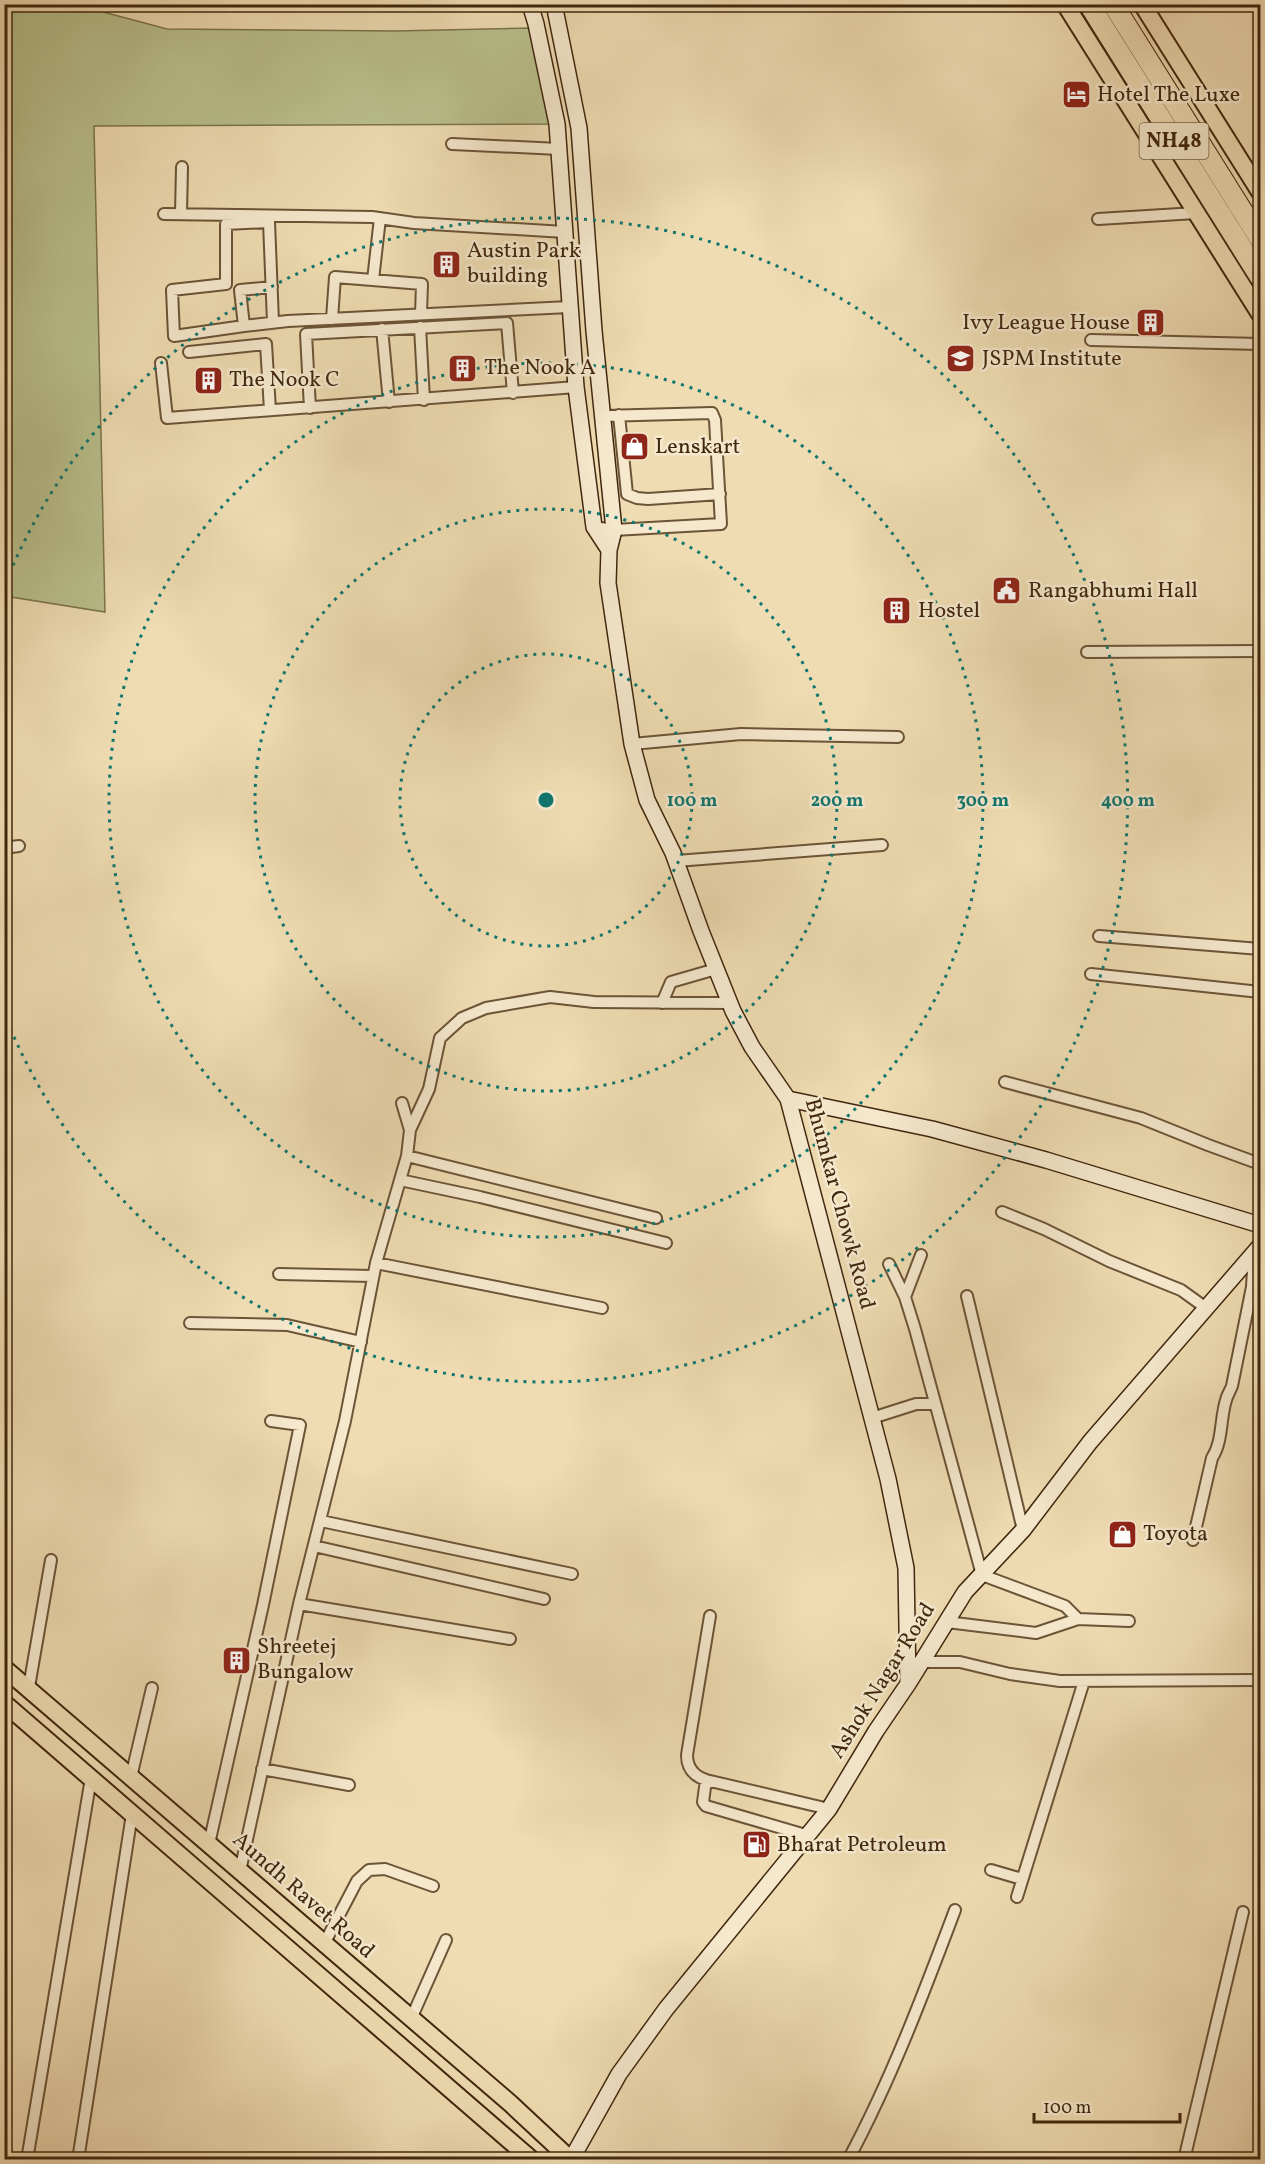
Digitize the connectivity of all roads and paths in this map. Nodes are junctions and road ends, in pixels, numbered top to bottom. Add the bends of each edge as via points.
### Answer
1 (530, 4) edge
2 (554, 4) edge
3 (1065, 4) edge
4 (1089, 4) edge
5 (1113, 4) edge
6 (1142, 4) edge
7 (452, 144) dead end
8 (559, 149) junction
9 (182, 167) dead end
10 (1260, 192) edge
11 (1196, 213) junction
12 (164, 214) dead end
13 (181, 214) junction
14 (380, 218) junction
15 (1098, 219) dead end
16 (565, 232) junction
17 (1260, 239) edge
18 (1260, 277) edge
19 (373, 280) junction
20 (272, 287) junction
21 (592, 305) junction
22 (569, 307) junction
23 (421, 314) junction
24 (1260, 314) edge
25 (332, 319) junction
26 (273, 322) junction
27 (244, 326) junction
28 (420, 327) junction
29 (382, 329) junction
30 (1091, 340) dead end
31 (1260, 344) edge
32 (189, 352) dead end
33 (161, 363) dead end
34 (576, 387) junction
35 (513, 393) junction
36 (424, 400) junction
37 (389, 402) junction
38 (310, 408) junction
39 (270, 410) junction
40 (619, 415) junction
41 (602, 416) junction
42 (720, 494) junction
43 (594, 527) junction
44 (614, 530) junction
45 (609, 550) junction
46 (1260, 651) edge
47 (1087, 652) dead end
48 (898, 737) dead end
49 (632, 744) junction
50 (882, 844) dead end
51 (19, 846) dead end
52 (4, 848) edge
53 (676, 861) junction
54 (1099, 936) dead end
55 (1260, 949) edge
56 (716, 969) junction
57 (1091, 974) dead end
58 (1260, 992) edge
59 (662, 1003) junction
60 (730, 1003) junction
61 (1005, 1082) dead end
62 (788, 1099) junction
63 (402, 1103) dead end
64 (410, 1131) junction
65 (407, 1156) junction
66 (1260, 1164) edge
67 (400, 1180) junction
68 (1002, 1212) dead end
69 (656, 1218) dead end
70 (1260, 1225) edge
71 (666, 1243) dead end
72 (1257, 1250) edge
73 (921, 1255) dead end
74 (376, 1263) junction
75 (889, 1263) dead end
76 (279, 1274) dead end
77 (374, 1276) junction
78 (967, 1296) dead end
79 (905, 1297) junction
80 (602, 1308) dead end
81 (1206, 1308) junction
82 (190, 1323) dead end
83 (361, 1342) junction
84 (935, 1404) junction
85 (872, 1418) junction
86 (271, 1420) dead end
87 (321, 1521) junction
88 (1023, 1530) junction
89 (1193, 1540) dead end
90 (314, 1546) junction
91 (51, 1560) dead end
92 (572, 1574) dead end
93 (982, 1575) junction
94 (544, 1599) dead end
95 (299, 1604) junction
96 (710, 1617) dead end
97 (1078, 1619) junction
98 (1129, 1621) dead end
99 (946, 1622) junction
100 (510, 1639) dead end
101 (922, 1662) junction
102 (4, 1668) edge
103 (1260, 1680) edge
104 (1084, 1682) junction
105 (908, 1684) junction
106 (29, 1687) junction
107 (152, 1688) dead end
108 (7, 1710) edge
109 (262, 1769) junction
110 (131, 1777) junction
111 (91, 1778) junction
112 (706, 1780) junction
113 (349, 1785) dead end
114 (830, 1809) junction
115 (132, 1814) junction
116 (809, 1836) junction
117 (209, 1844) junction
118 (991, 1870) dead end
119 (240, 1871) junction
120 (1022, 1879) junction
121 (433, 1886) dead end
122 (1017, 1897) dead end
123 (956, 1910) dead end
124 (1243, 1911) dead end
125 (446, 1940) dead end
126 (324, 1944) junction
127 (411, 2019) junction
128 (27, 2160) edge
129 (78, 2160) edge
130 (532, 2160) edge
131 (571, 2160) edge
132 (848, 2160) edge
133 (1184, 2160) edge

1 - 8 street
2 - 21 street, Bhumkar Chowk Road via 579,128
3 - 11 main road
4 - 18 highway, NH48
5 - 17 highway, NH48
6 - 10 main road
7 - 8 street
8 - 16 street
9 - 13 street
11 - 15 street
11 - 24 main road
12 - 13 street
13 - 14 street
14 - 16 street
14 - 19 street
16 - 22 street
19 - 23 street via 422,284
19 - 25 street via 335,277
20 - 26 street
20 - 27 street via 240,290
20 - 27 street via 269,222 226,224 226,284 172,291 174,336
21 - 22 street
21 - 41 street, Bhumkar Chowk Road
22 - 23 street
22 - 34 street
23 - 25 street
25 - 26 street
26 - 27 street
28 - 29 street
28 - 35 street via 507,323
28 - 36 street
29 - 37 street
29 - 38 street via 306,334
30 - 31 street
32 - 39 street via 266,344
33 - 39 street via 167,418
34 - 35 street
34 - 43 street
35 - 36 street
36 - 37 street
37 - 38 street
38 - 39 street
40 - 41 street
40 - 42 street via 627,494 648,499
40 - 42 street via 712,413
41 - 44 street, Bhumkar Chowk Road
42 - 44 street via 721,524
43 - 44 street
43 - 45 street
44 - 45 street, Bhumkar Chowk Road
45 - 49 street, Bhumkar Chowk Road via 608,583
46 - 47 street
48 - 49 street via 741,734
49 - 53 street, Bhumkar Chowk Road via 647,800
50 - 53 street
51 - 52 street
53 - 56 street, Bhumkar Chowk Road
54 - 55 street
56 - 59 street via 671,982
56 - 60 street, Bhumkar Chowk Road
57 - 58 street
59 - 60 street
59 - 64 street via 550,997 486,1008 462,1018 440,1038 429,1089
60 - 62 street, Bhumkar Chowk Road via 753,1047
61 - 66 street via 1141,1118
62 - 70 street via 955,1135
62 - 85 street, Bhumkar Chowk Road
63 - 64 street
64 - 65 street
65 - 67 street
65 - 69 street
67 - 71 street
67 - 74 street
68 - 81 street via 1181,1290
72 - 81 street, Ashok Nagar Road
72 - 89 street via 1232,1386 1225,1401
73 - 79 street
74 - 77 street
74 - 80 street
75 - 79 street
76 - 77 street
77 - 83 street
78 - 88 street
79 - 84 street
81 - 88 street, Ashok Nagar Road via 1090,1442
82 - 83 street via 287,1325
83 - 87 street
84 - 85 street via 916,1404
84 - 93 street
85 - 105 street, Bhumkar Chowk Road via 906,1568
86 - 117 street via 300,1425
87 - 90 street
87 - 92 street
88 - 93 street, Ashok Nagar Road
90 - 94 street
90 - 95 street
91 - 106 street
93 - 97 street via 1065,1606
93 - 99 street, Ashok Nagar Road via 965,1592
95 - 100 street
95 - 109 street
96 - 112 street via 687,1755 688,1767
97 - 98 street
97 - 99 street via 1036,1633
99 - 101 street, Ashok Nagar Road
101 - 104 street via 960,1662 1010,1674
101 - 105 street, Ashok Nagar Road
102 - 106 main road, Aundh Ravet Road
103 - 104 street
104 - 120 street
105 - 114 street, Ashok Nagar Road
106 - 110 main road, Aundh Ravet Road
107 - 110 street
108 - 111 main road
109 - 113 street
109 - 119 street
110 - 117 main road, Aundh Ravet Road
111 - 115 main road
111 - 128 street
112 - 114 street
112 - 116 street via 706,1806
114 - 116 street, Ashok Nagar Road
115 - 129 street
115 - 130 main road
116 - 131 street, Ashok Nagar Road via 666,2009 619,2074
117 - 119 main road, Aundh Ravet Road
118 - 120 street
119 - 126 main road, Aundh Ravet Road
120 - 122 street
121 - 126 street via 385,1869 369,1870 357,1881
123 - 132 street via 882,2093
124 - 133 street
125 - 127 street
126 - 127 main road, Aundh Ravet Road
127 - 131 main road, Aundh Ravet Road

